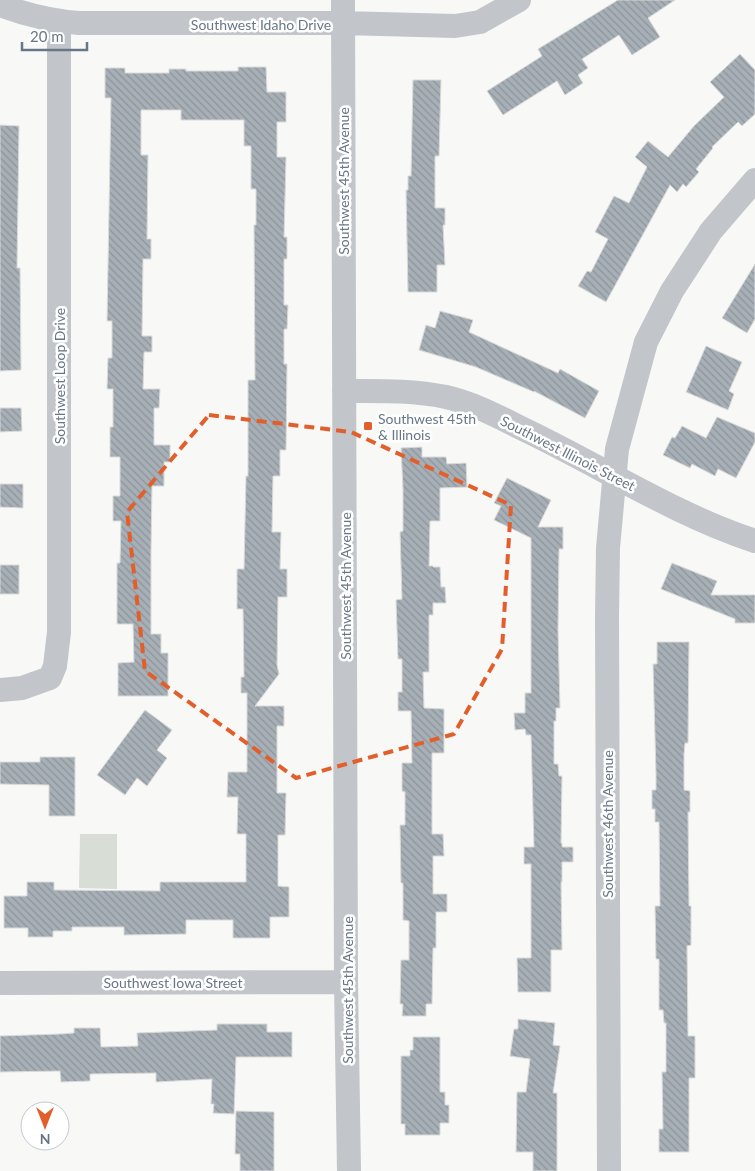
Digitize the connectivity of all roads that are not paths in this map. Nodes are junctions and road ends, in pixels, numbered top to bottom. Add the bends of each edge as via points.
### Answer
1 (343, 0) edge
2 (519, 0) edge
3 (0, 5) edge
4 (59, 21) junction
5 (343, 24) junction
6 (755, 180) edge
7 (344, 391) junction
8 (614, 478) junction
9 (755, 541) edge
10 (0, 690) edge
11 (346, 982) junction
12 (0, 983) edge
13 (349, 1171) edge
14 (609, 1171) edge

1 - 5 street, Southwest 45th Avenue
2 - 5 street, Southwest Idaho Drive via 480,22 455,26
3 - 4 street, Southwest Idaho Drive
4 - 5 street, Southwest Idaho Drive via 106,24
4 - 10 street, Southwest Loop Drive via 59,632 55,666 50,678 22,688
5 - 7 street, Southwest 45th Avenue
6 - 8 street, Southwest 46th Avenue via 711,230 672,291 646,342 622,428
7 - 8 street, Southwest Illinois Street via 425,393 467,403 559,446
7 - 11 street, Southwest 45th Avenue
8 - 9 street, Southwest Illinois Street via 723,530
8 - 14 street, Southwest 46th Avenue via 606,617
11 - 12 street, Southwest Iowa Street
11 - 13 street, Southwest 45th Avenue

